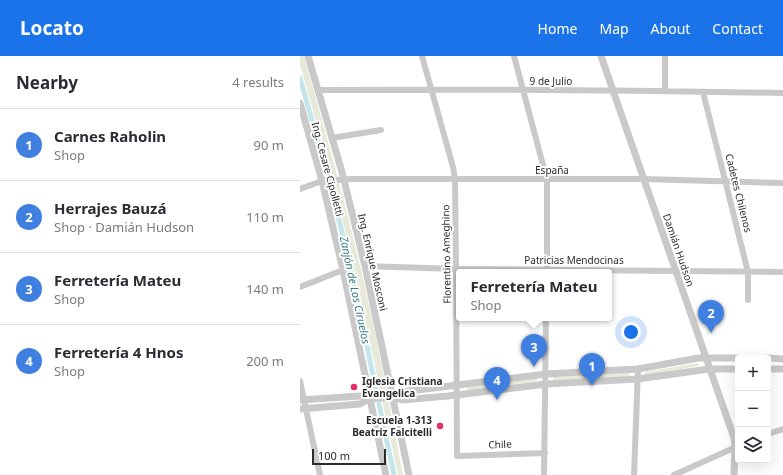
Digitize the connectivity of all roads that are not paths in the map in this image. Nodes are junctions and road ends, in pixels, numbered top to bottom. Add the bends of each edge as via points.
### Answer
1 (308, 56) edge
2 (422, 56) edge
3 (514, 56) edge
4 (601, 56) edge
5 (665, 56) edge
6 (318, 90) junction
7 (432, 90) junction
8 (523, 91) junction
9 (613, 91) junction
10 (665, 91) junction
11 (703, 92) junction
12 (783, 93) edge
13 (300, 103) edge
14 (381, 130) dead end
15 (332, 138) junction
16 (344, 179) junction
17 (455, 179) junction
18 (644, 179) junction
19 (547, 180) junction
20 (322, 181) junction
21 (726, 181) junction
22 (783, 183) edge
23 (300, 189) edge
24 (365, 266) junction
25 (456, 269) joint
26 (547, 269) edge
27 (344, 270) junction
28 (612, 270) edge
29 (675, 270) junction
30 (748, 272) junction
31 (783, 272) edge
32 (300, 287) edge
33 (748, 300) dead end
34 (456, 321) edge
35 (546, 321) edge
36 (706, 358) junction
37 (735, 358) edge
38 (771, 358) edge
39 (783, 359) edge
40 (709, 369) junction
41 (735, 369) edge
42 (771, 369) edge
43 (783, 369) edge
44 (638, 370) junction
45 (546, 374) junction
46 (638, 379) junction
47 (300, 381) edge
48 (546, 384) junction
49 (457, 385) junction
50 (457, 396) junction
51 (392, 397) junction
52 (369, 399) junction
53 (302, 400) edge
54 (303, 409) edge
55 (783, 428) edge
56 (771, 433) edge
57 (735, 442) edge
58 (735, 447) edge
59 (545, 453) junction
60 (457, 456) joint
61 (735, 461) edge
62 (691, 468) junction
63 (320, 475) edge
64 (386, 475) edge
65 (408, 475) edge
66 (544, 475) edge
67 (634, 475) edge
68 (674, 475) edge
69 (694, 475) edge
70 (734, 475) edge

1 - 6 street, Ing. Enrique Mosconi
2 - 7 street, Florentino Ameghino
3 - 8 street
4 - 9 street, Damián Hudson
5 - 10 street
6 - 7 street, 9 de Julio
6 - 15 street, Ing. Enrique Mosconi
7 - 8 street, 9 de Julio
7 - 17 street, Florentino Ameghino
8 - 9 street, 9 de Julio
8 - 19 street
9 - 10 street, 9 de Julio
9 - 18 street, Damián Hudson
10 - 11 street, 9 de Julio
11 - 12 street, 9 de Julio
11 - 21 street, Cadetes Chilenos
13 - 20 street, Ing. Cesare Cipolletti
14 - 15 street
15 - 16 street, Ing. Enrique Mosconi
16 - 17 street, España
16 - 20 street, España
16 - 24 street, Ing. Enrique Mosconi
17 - 19 street, España
17 - 25 street, Florentino Ameghino
18 - 19 street, España
18 - 21 street, España
18 - 29 street, Damián Hudson
19 - 26 street
20 - 23 street, España
20 - 27 street, Ing. Cesare Cipolletti
21 - 22 street, España
21 - 30 street, Cadetes Chilenos
24 - 25 street, Patricias Mendocinas
24 - 51 street, Ing. Enrique Mosconi
27 - 32 street
27 - 52 street, Ing. Cesare Cipolletti
28 - 29 street, Patricias Mendocinas
29 - 30 street, Patricias Mendocinas
29 - 36 street, Damián Hudson
30 - 31 street, Patricias Mendocinas
30 - 33 street, Cadetes Chilenos
34 - 49 street, Florentino Ameghino
35 - 45 street
36 - 37 street
36 - 40 street, Damián Hudson
36 - 44 street
38 - 39 street
40 - 41 street
40 - 46 street
40 - 57 street, Damián Hudson
42 - 43 street
44 - 45 street
44 - 46 street
45 - 48 street
45 - 49 street
46 - 48 street
46 - 67 street
47 - 53 street
48 - 50 street
48 - 59 street
49 - 50 street, Florentino Ameghino
49 - 51 street via 401,392
50 - 51 street via 402,400
50 - 60 street, Florentino Ameghino
51 - 52 street
51 - 65 street, Ing. Enrique Mosconi
52 - 53 street via 360,396
52 - 54 street via 360,404
52 - 64 street, Ing. Cesare Cipolletti
53 - 54 street
54 - 63 street
55 - 56 street
58 - 62 street
59 - 60 street, Chile
59 - 66 street
61 - 70 street, Damián Hudson
62 - 68 street
62 - 69 street

